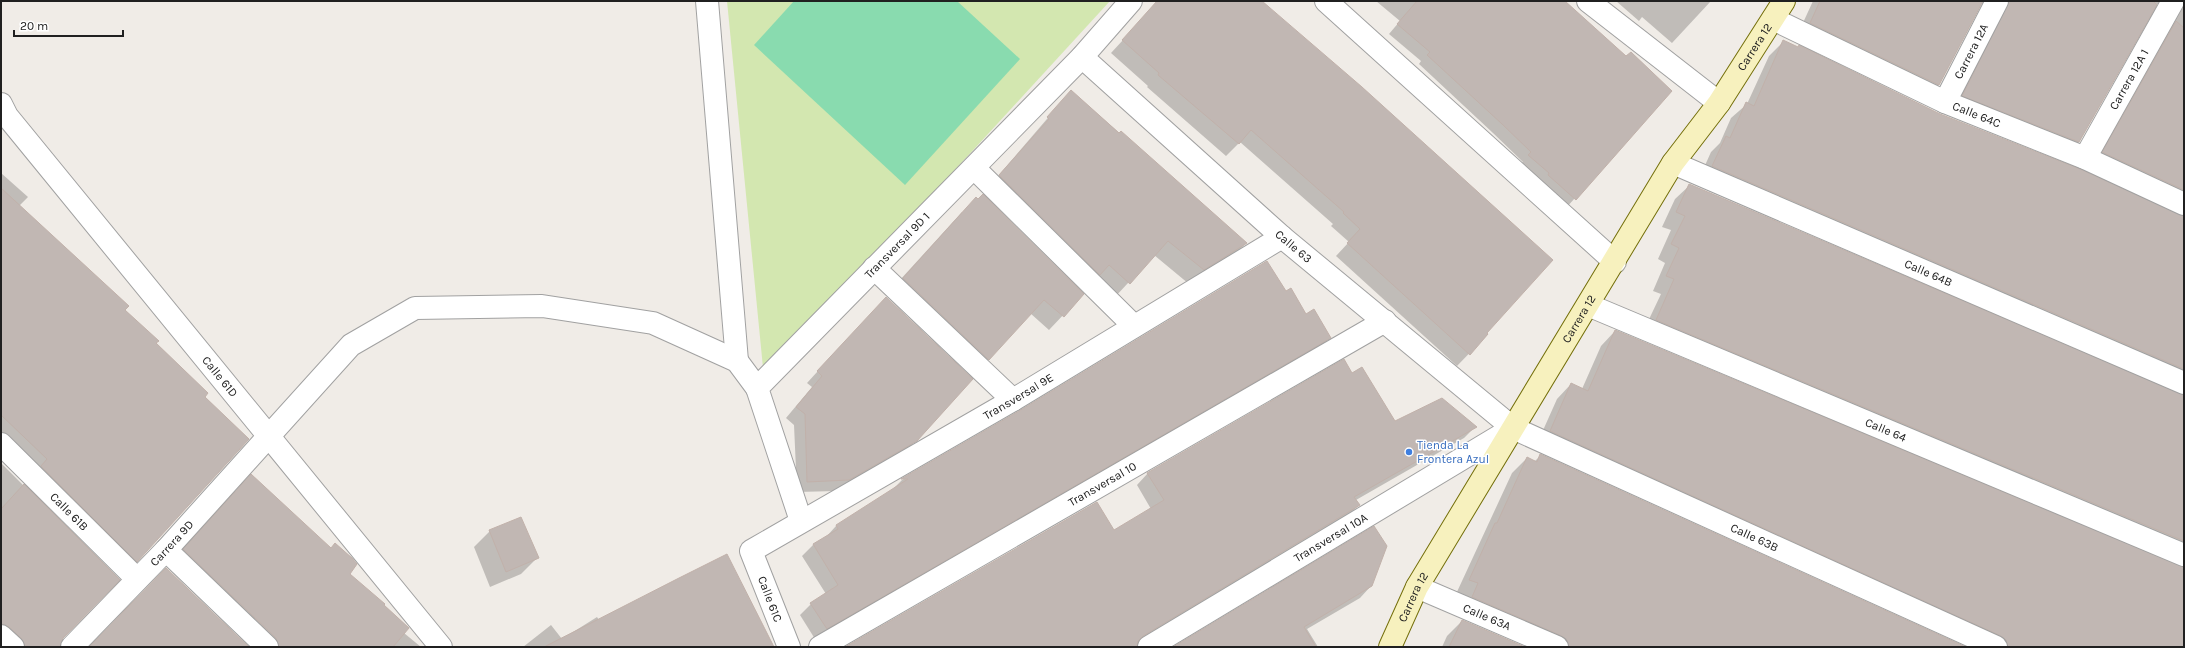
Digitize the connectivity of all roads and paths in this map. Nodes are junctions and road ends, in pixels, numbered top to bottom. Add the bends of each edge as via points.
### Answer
1 (707, 1) edge
2 (1131, 1) edge
3 (1326, 1) edge
4 (1588, 1) edge
5 (1997, 1) edge
6 (2173, 1) edge
7 (1779, 10) edge
8 (1082, 57) junction
9 (1945, 102) junction
10 (1719, 103) junction
11 (1, 104) edge
12 (2085, 158) junction
13 (1673, 163) junction
14 (974, 168) junction
15 (2184, 204) edge
16 (1282, 237) junction
17 (1615, 262) junction
18 (874, 268) junction
19 (1588, 305) junction
20 (1385, 321) junction
21 (1134, 326) junction
22 (737, 361) junction
23 (2184, 383) edge
24 (757, 388) junction
25 (1012, 400) junction
26 (1513, 428) junction
27 (269, 437) junction
28 (1, 444) edge
29 (800, 521) junction
30 (166, 550) junction
31 (751, 551) joint
32 (2184, 555) edge
33 (137, 579) junction
34 (1417, 587) junction
35 (1, 636) edge
36 (14, 647) edge
37 (72, 647) edge
38 (267, 647) edge
39 (441, 647) edge
40 (789, 647) edge
41 (820, 647) edge
42 (1149, 647) edge
43 (1390, 647) edge
44 (1557, 647) edge
45 (1996, 647) edge

1 - 22 street
2 - 8 street, Transversal 9D 1
3 - 17 street
4 - 10 street
5 - 9 street, Carrera 12A
6 - 12 street, Carrera 12A 1
7 - 9 street, Calle 64C
7 - 10 main road, Carrera 12
8 - 14 street, Transversal 9D 1
8 - 16 street, Calle 63
9 - 12 street, Calle 64C
10 - 13 main road, Carrera 12
11 - 27 street, Calle 61D via 7,116
12 - 15 street, Calle 64C
13 - 17 main road, Carrera 12
13 - 23 street, Calle 64B
14 - 18 street, Transversal 9D 1
14 - 21 street
16 - 20 street, Calle 63
16 - 21 street, Transversal 9E
17 - 19 main road, Carrera 12
18 - 24 street, Transversal 9D 1
18 - 25 street
19 - 26 main road, Carrera 12
19 - 32 street, Calle 64
20 - 26 street, Calle 63
20 - 41 street, Transversal 10
21 - 25 street, Transversal 9E
22 - 24 street
22 - 27 street, Carrera 9D via 653,323 542,306 415,308 352,346
24 - 29 street
25 - 29 street, Transversal 9E
26 - 34 main road, Carrera 12
26 - 42 street, Transversal 10A
26 - 45 street, Calle 63B
27 - 30 street, Carrera 9D
27 - 39 street, Calle 61D
28 - 33 street, Calle 61B
29 - 31 street, Transversal 9E
30 - 33 street, Carrera 9D
30 - 38 street
31 - 40 street, Calle 61C
33 - 37 street, Carrera 9D
34 - 43 main road, Carrera 12
34 - 44 street, Calle 63A
35 - 36 street

